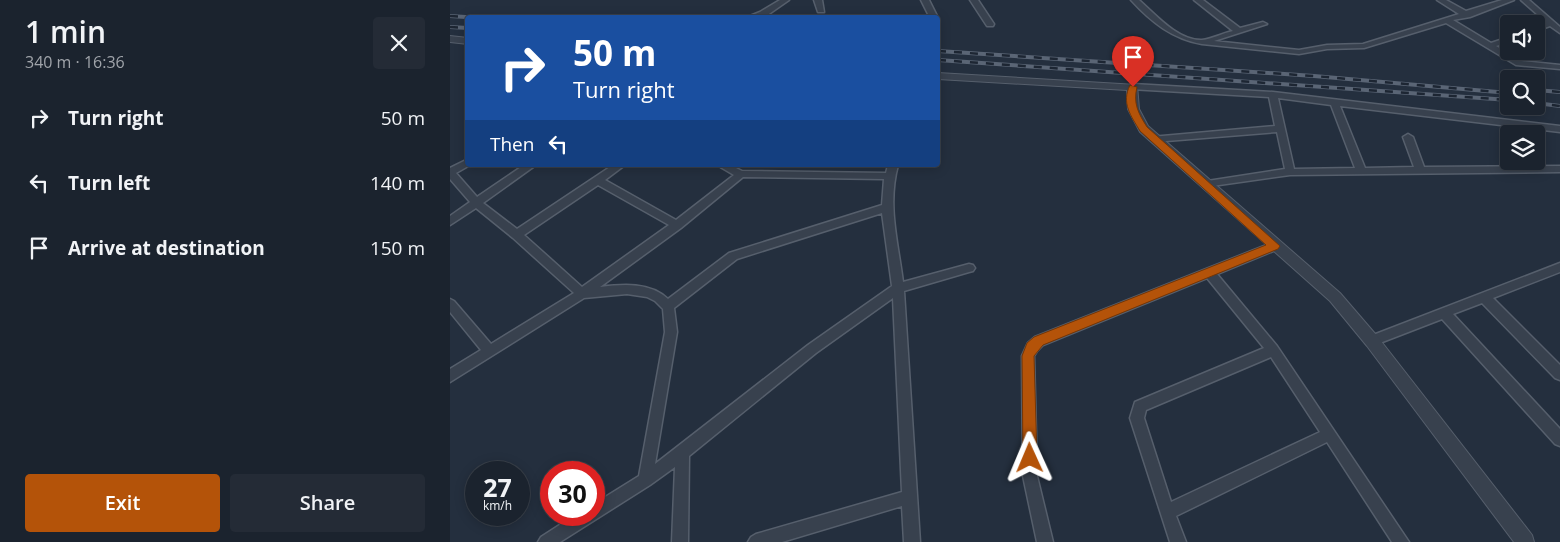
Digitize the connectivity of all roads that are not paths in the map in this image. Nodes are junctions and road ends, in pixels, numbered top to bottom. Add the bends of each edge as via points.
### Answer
1 (785, 0) edge
2 (819, 0) edge
3 (924, 0) edge
4 (974, 0) edge
5 (1135, 0) edge
6 (1198, 0) edge
7 (1441, 0) edge
8 (1510, 0) edge
9 (1525, 0) edge
10 (1497, 2) edge
11 (821, 10) dead end
12 (759, 15) edge
13 (932, 15) edge
14 (1467, 15) junction
15 (1447, 20) junction
16 (1551, 23) junction
17 (990, 24) dead end
18 (1263, 24) dead end
19 (1545, 25) edge
20 (1238, 31) junction
21 (1560, 31) edge
22 (450, 39) edge
23 (465, 41) edge
24 (1202, 42) junction
25 (1500, 42) edge
26 (1489, 46) junction
27 (1560, 67) edge
28 (940, 76) edge
29 (1133, 87) junction
30 (1273, 95) junction
31 (1334, 102) junction
32 (1280, 129) junction
33 (1560, 129) edge
34 (1408, 137) dead end
35 (1154, 139) junction
36 (465, 164) edge
37 (528, 167) edge
38 (617, 167) edge
39 (726, 167) edge
40 (1560, 169) edge
41 (891, 170) edge
42 (1361, 171) junction
43 (1420, 171) junction
44 (450, 172) edge
45 (1290, 172) junction
46 (741, 174) junction
47 (598, 180) junction
48 (1205, 184) junction
49 (475, 202) junction
50 (888, 207) junction
51 (450, 221) edge
52 (677, 226) junction
53 (517, 235) junction
54 (1274, 246) junction
55 (1560, 267) edge
56 (969, 268) dead end
57 (1209, 272) junction
58 (898, 288) junction
59 (582, 294) junction
60 (1484, 297) junction
61 (450, 304) edge
62 (668, 306) junction
63 (1444, 313) junction
64 (1372, 341) junction
65 (1273, 350) junction
66 (490, 351) junction
67 (1560, 374) edge
68 (450, 376) edge
69 (1330, 434) junction
70 (1560, 439) edge
71 (682, 453) junction
72 (645, 480) junction
73 (909, 497) junction
74 (605, 505) edge
75 (1167, 512) junction
76 (571, 526) edge
77 (546, 542) edge
78 (680, 542) edge
79 (756, 542) edge
80 (912, 542) edge
81 (1045, 542) edge
82 (1178, 542) edge
83 (1401, 542) edge
84 (1525, 542) edge

1 - 12 street
2 - 11 street
3 - 13 street
4 - 17 street
5 - 24 street via 1174,35
6 - 20 street
7 - 14 street
8 - 10 street
9 - 16 street
10 - 14 street
14 - 15 street
15 - 24 street via 1364,46 1300,52
15 - 26 street
16 - 19 street
16 - 21 street
18 - 20 street
20 - 24 street
22 - 23 street
25 - 26 street
26 - 27 street via 1524,64
28 - 29 street
29 - 30 street
29 - 35 street via 1130,99 1134,114
30 - 31 street
30 - 32 street
31 - 33 street
31 - 42 street
32 - 35 street
32 - 45 street
34 - 43 street
35 - 48 street
36 - 44 street
37 - 49 street
38 - 47 street
39 - 46 street
40 - 43 street
41 - 46 street
41 - 50 street
42 - 43 street
42 - 45 street
44 - 49 street
45 - 48 street
46 - 52 street
47 - 52 street
47 - 53 street
48 - 54 street
49 - 51 street
49 - 53 street
50 - 58 street
50 - 62 street via 733,256
52 - 59 street
53 - 59 street
54 - 57 street
54 - 64 street via 1335,297
55 - 60 street
56 - 58 street
57 - 65 street
57 - 81 street via 1039,341 1032,347 1028,356 1030,476
58 - 71 street via 812,349
58 - 73 street
59 - 62 street via 639,290 656,296
59 - 66 street
60 - 63 street
60 - 67 street
61 - 66 street
62 - 72 street via 671,332
63 - 64 street
63 - 70 street
64 - 84 street
65 - 69 street
65 - 75 street via 1140,406 1137,418
66 - 68 street
69 - 75 street
69 - 83 street
71 - 72 street
71 - 78 street
72 - 74 street
73 - 79 street
73 - 80 street
75 - 82 street
76 - 77 street

